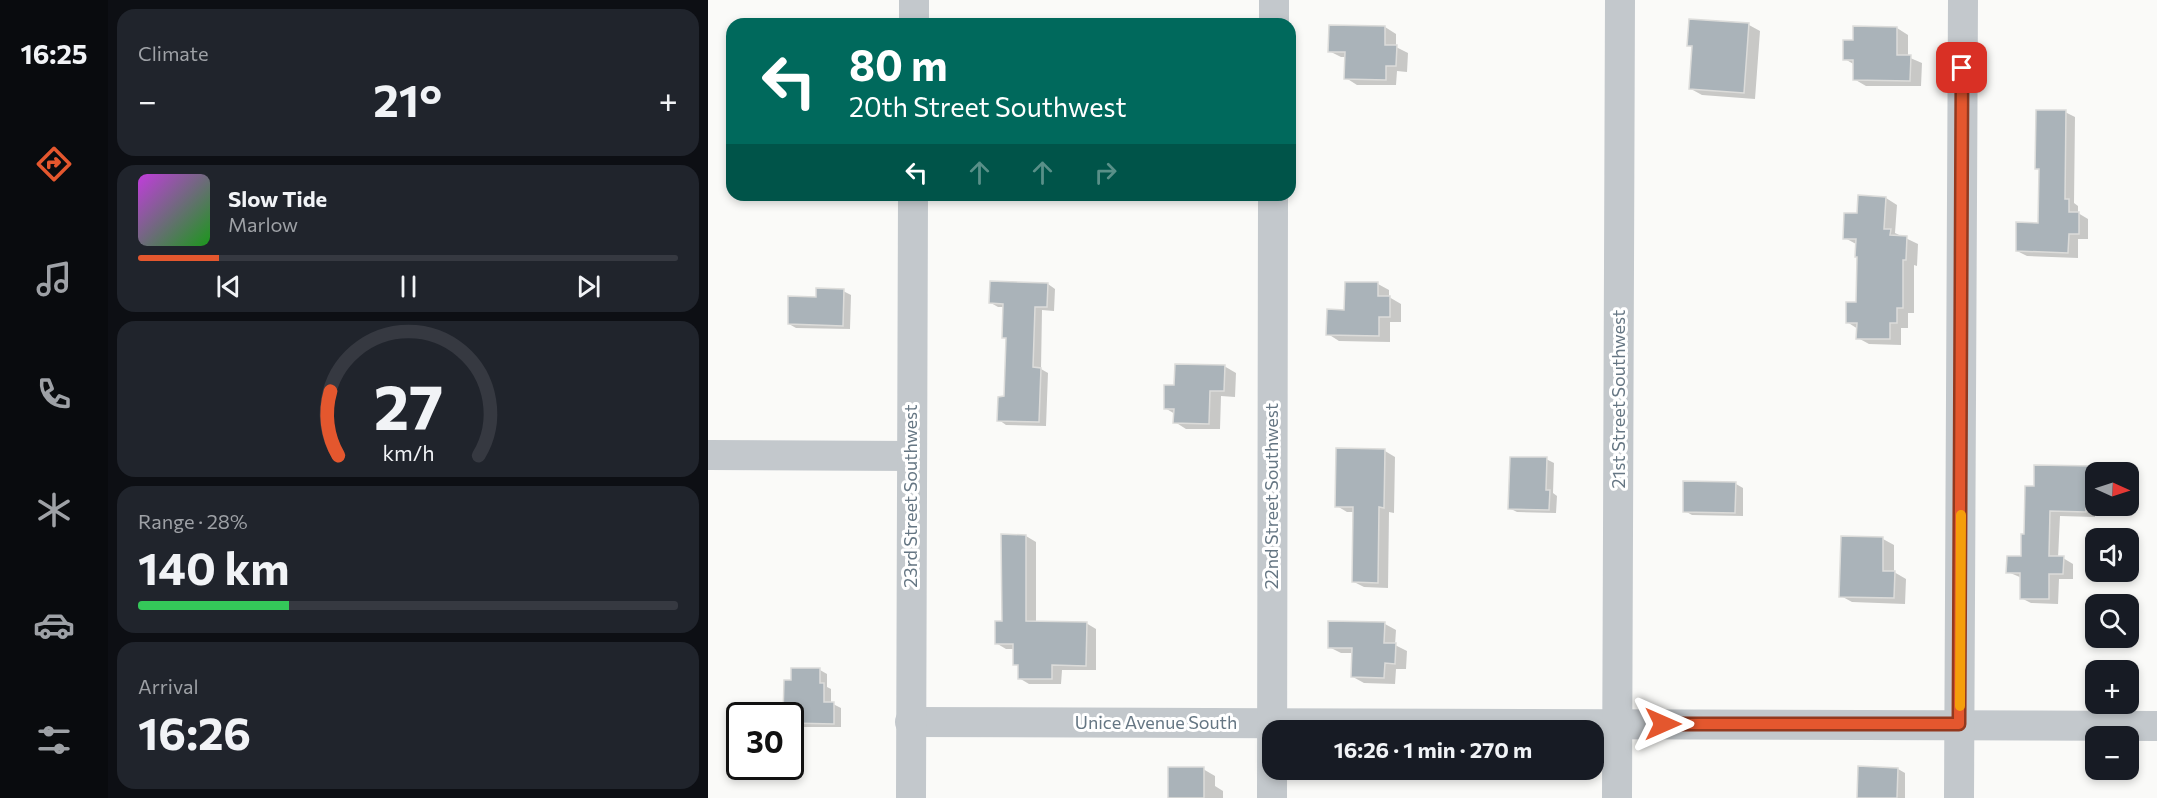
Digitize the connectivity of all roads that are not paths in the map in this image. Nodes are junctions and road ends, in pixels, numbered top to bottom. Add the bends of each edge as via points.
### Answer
1 (914, 0) edge
2 (1274, 0) edge
3 (1620, 0) edge
4 (1963, 0) edge
5 (914, 18) edge
6 (1274, 18) edge
7 (913, 201) edge
8 (1273, 201) edge
9 (708, 455) edge
10 (912, 456) junction
11 (1272, 720) edge
12 (910, 722) junction
13 (1262, 723) edge
14 (1604, 724) edge
15 (1618, 724) junction
16 (1959, 724) junction
17 (2157, 726) edge
18 (1272, 780) edge
19 (911, 798) edge
20 (1272, 798) edge
21 (1617, 798) edge
22 (1959, 798) edge

1 - 5 street
2 - 6 street
3 - 15 street, 21st Street Southwest
4 - 16 street
7 - 10 street, 23rd Street Southwest
8 - 11 street, 22nd Street Southwest
9 - 10 street
10 - 12 street, 23rd Street Southwest
12 - 13 street, Unice Avenue South
12 - 19 street, 23rd Street Southwest
14 - 15 street, Unice Avenue South
15 - 16 street, Unice Avenue South
15 - 21 street, 21st Street Southwest
16 - 17 street, Unice Avenue South
16 - 22 street
18 - 20 street, 22nd Street Southwest

